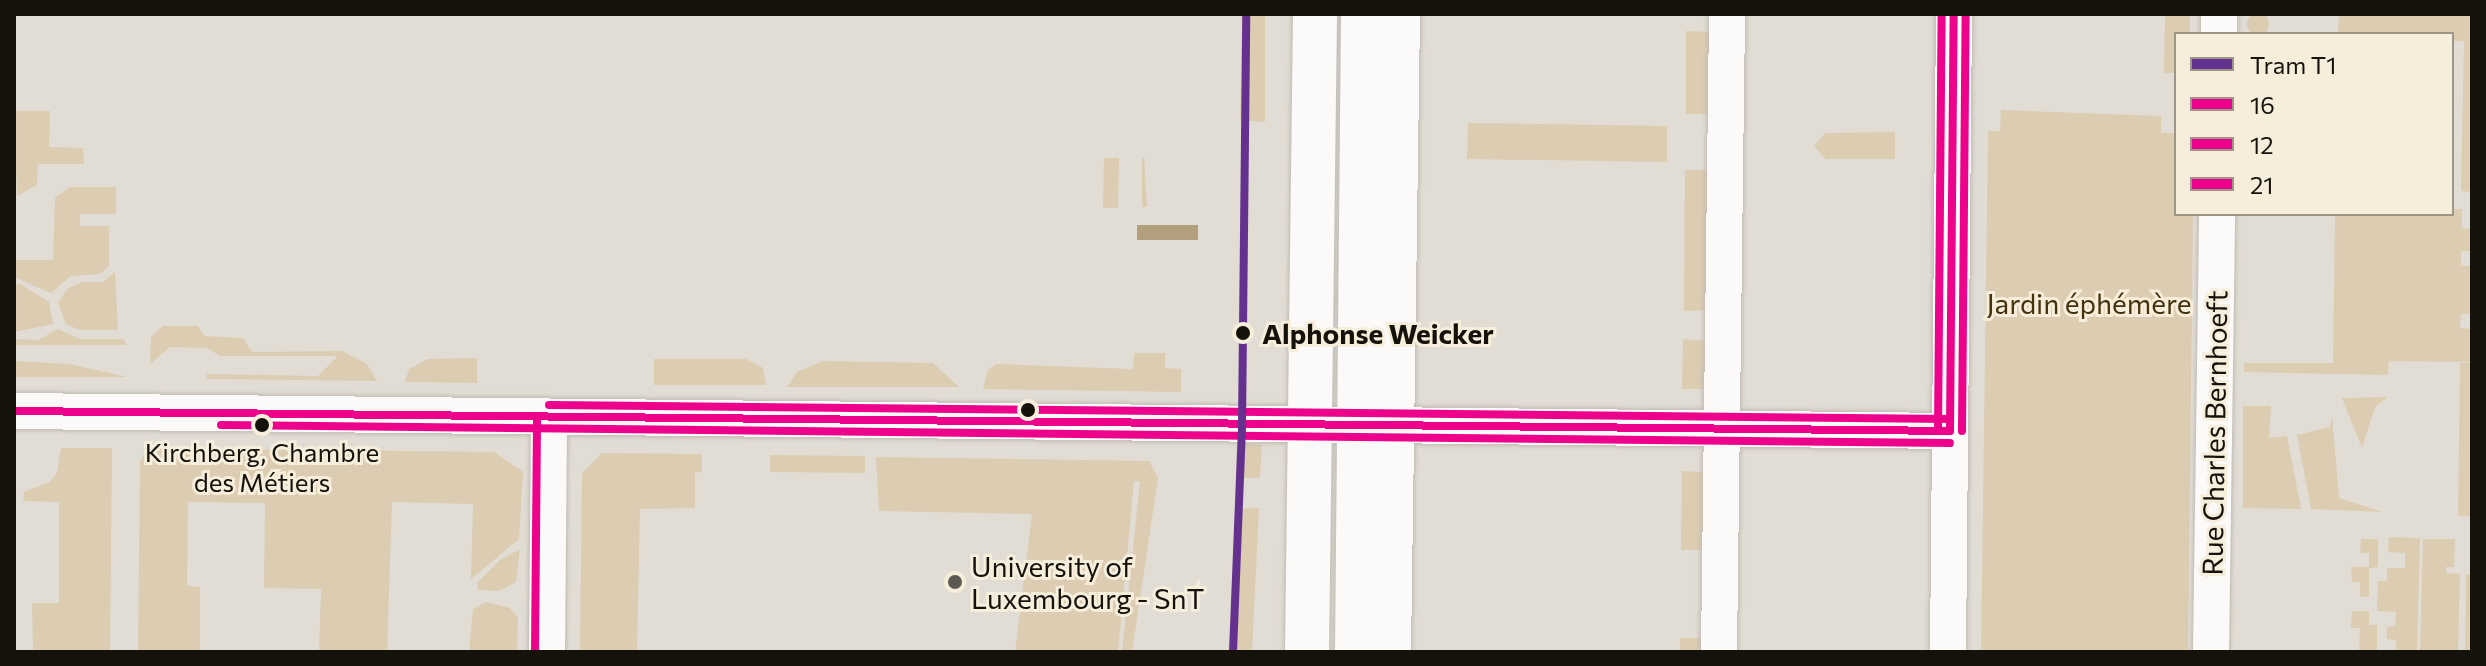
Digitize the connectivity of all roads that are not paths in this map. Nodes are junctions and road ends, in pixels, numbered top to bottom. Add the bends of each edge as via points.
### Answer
1 (1315, 14) edge
2 (1363, 14) edge
3 (1402, 14) edge
4 (1727, 14) edge
5 (1954, 14) edge
6 (2217, 216) edge
7 (14, 411) edge
8 (549, 417) junction
9 (1292, 424) junction
10 (1376, 425) junction
11 (1722, 429) junction
12 (1950, 431) junction
13 (1375, 635) edge
14 (547, 652) edge
15 (1307, 652) edge
16 (1719, 652) edge
17 (1948, 652) edge
18 (2211, 652) edge

1 - 9 main road
2 - 10 main road
3 - 10 street
4 - 11 street
5 - 12 street
6 - 18 street, Rue Charles Bernhoeft
7 - 8 street
8 - 9 street
8 - 14 street
9 - 10 street
9 - 15 main road
10 - 11 street
10 - 13 main road
11 - 12 street
11 - 16 street
12 - 17 street

